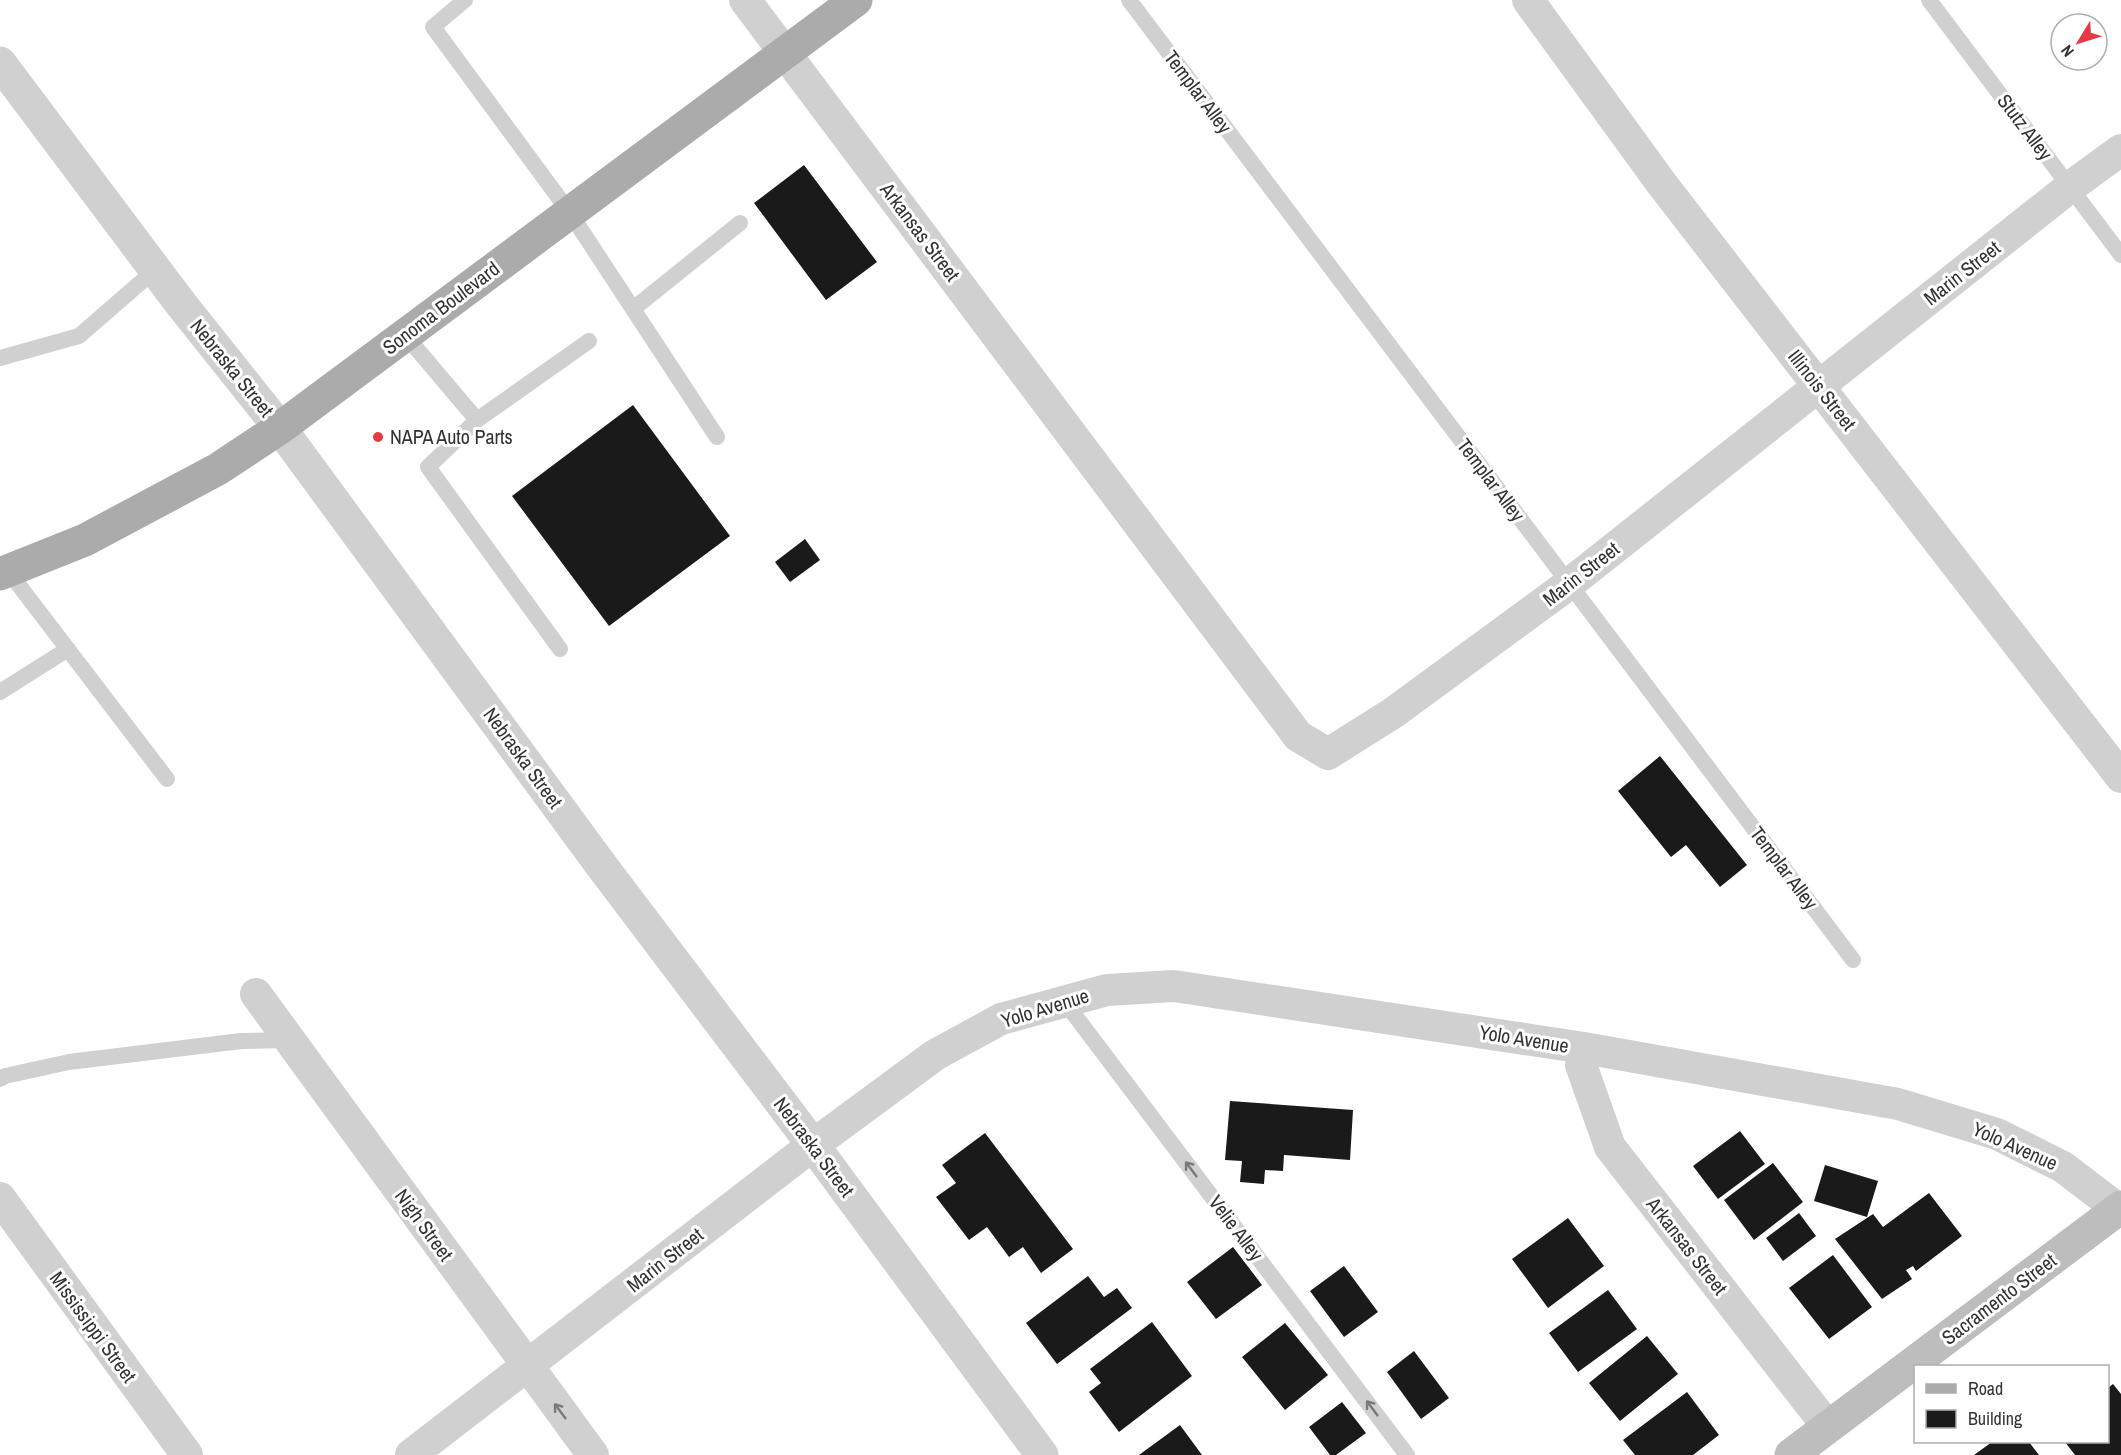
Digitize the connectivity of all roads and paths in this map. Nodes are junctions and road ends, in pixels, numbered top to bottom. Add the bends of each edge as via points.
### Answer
1 (465, 0) edge
2 (745, 0) edge
3 (856, 0) edge
4 (1129, 0) edge
5 (1528, 0) edge
6 (1929, 0) edge
7 (785, 53) junction
8 (0, 63) edge
9 (2121, 150) edge
10 (2070, 188) junction
11 (570, 213) junction
12 (740, 223) dead end
13 (2121, 255) edge
14 (155, 270) junction
15 (633, 309) junction
16 (405, 335) junction
17 (589, 340) dead end
18 (0, 358) edge
19 (1819, 386) junction
20 (477, 420) junction
21 (280, 428) junction
22 (717, 437) dead end
23 (1094, 463) joint
24 (4, 573) edge
25 (1569, 584) junction
26 (68, 648) junction
27 (560, 649) dead end
28 (0, 692) edge
29 (2121, 777) edge
30 (167, 779) dead end
31 (1853, 960) dead end
32 (256, 994) dead end
33 (1064, 1001) junction
34 (290, 1040) junction
35 (1584, 1048) junction
36 (919, 1066) joint
37 (0, 1079) edge
38 (813, 1145) junction
39 (0, 1198) edge
40 (2120, 1208) edge
41 (527, 1367) junction
42 (1828, 1427) junction
43 (187, 1455) edge
44 (411, 1455) edge
45 (593, 1455) edge
46 (1042, 1455) edge
47 (1407, 1455) edge
48 (1791, 1455) edge

1 - 11 lane via 433,27
2 - 7 street, Arkansas Street
3 - 7 main road, Sonoma Boulevard
4 - 25 lane, Templar Alley
5 - 19 street, Illinois Street via 1662,184
6 - 10 lane, Stutz Alley
7 - 11 main road, Sonoma Boulevard
7 - 23 street, Arkansas Street
8 - 14 street, Nebraska Street
9 - 10 street, Marin Street
10 - 13 lane, Stutz Alley
10 - 19 street, Marin Street
11 - 15 lane
11 - 16 main road, Sonoma Boulevard
12 - 15 lane
14 - 18 lane via 79,336
14 - 21 street, Nebraska Street
15 - 22 lane
16 - 20 lane
16 - 21 main road, Sonoma Boulevard
17 - 20 lane
19 - 25 street, Marin Street
19 - 29 street, Illinois Street
20 - 27 lane via 428,467
21 - 24 main road, Sonoma Boulevard via 218,469 85,540
21 - 38 street, Nebraska Street via 601,865
23 - 25 street, Marin Street via 1298,736 1328,754 1392,713
24 - 26 lane
25 - 31 lane, Templar Alley
26 - 28 lane
26 - 30 lane
32 - 34 street, Nigh Street
33 - 35 street, Yolo Avenue via 1107,990 1174,986
33 - 36 street, Yolo Avenue via 1000,1019
47 -> 33 lane, Velie Alley
34 - 37 lane via 241,1041 69,1062
34 - 41 street, Nigh Street
35 - 40 street, Yolo Avenue via 1898,1104 1997,1134 2064,1167
35 - 42 street, Arkansas Street via 1581,1065 1610,1147
36 - 38 street, Marin Street
38 - 41 street, Marin Street
38 - 46 street, Nebraska Street
39 - 43 street, Mississippi Street
40 - 42 main road, Sacramento Street
41 - 44 street, Marin Street
45 -> 41 street, Nigh Street
42 - 48 main road, Sacramento Street

